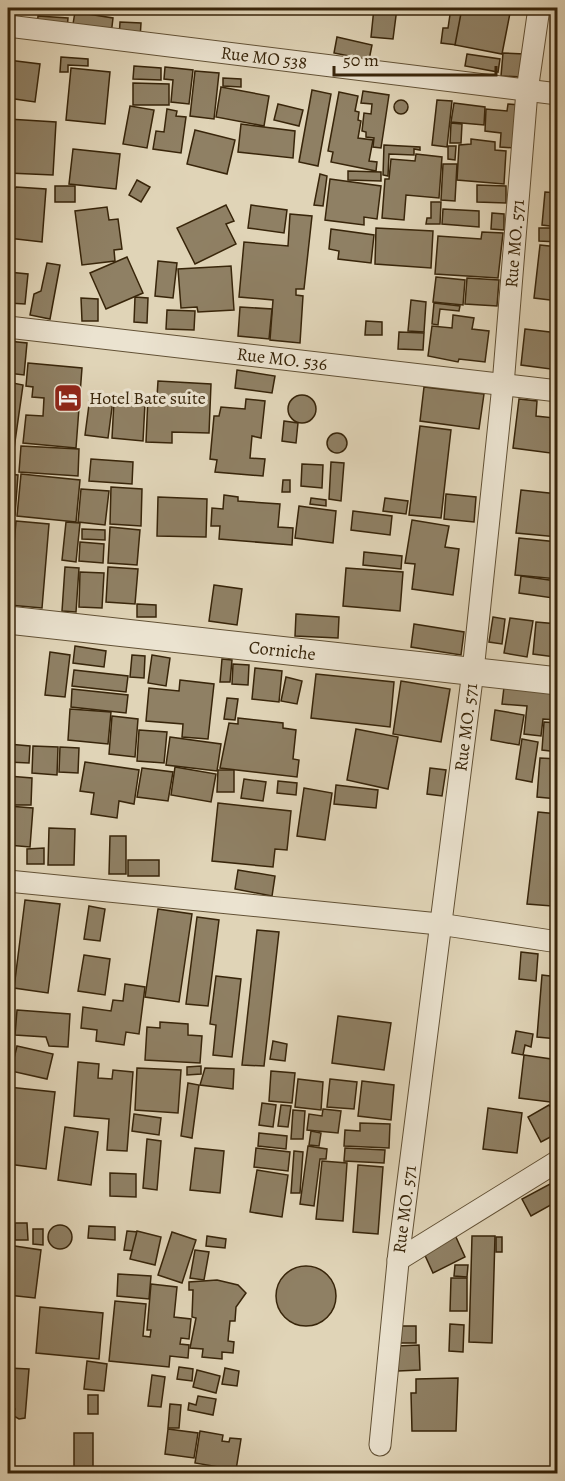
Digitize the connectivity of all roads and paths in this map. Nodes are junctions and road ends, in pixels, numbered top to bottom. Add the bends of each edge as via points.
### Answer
1 (540, 8) edge
2 (8, 27) edge
3 (527, 91) junction
4 (558, 94) edge
5 (8, 327) edge
6 (503, 385) junction
7 (558, 391) edge
8 (8, 620) edge
9 (472, 671) junction
10 (558, 681) edge
11 (8, 881) edge
12 (439, 924) junction
13 (558, 942) edge
14 (558, 1161) edge
15 (398, 1260) junction
16 (380, 1445) dead end

1 - 3 street, Rue MO. 571
2 - 3 street, Rue MO 538
3 - 4 street, Rue MO 538
3 - 6 street, Rue MO. 571
5 - 6 street, Rue MO. 536
6 - 7 street, Rue MO. 536
6 - 9 street, Rue MO. 571
8 - 9 street, Corniche
9 - 10 street, Corniche
9 - 12 street, Rue MO. 571
11 - 12 street
12 - 13 street
12 - 15 street, Rue MO. 571
14 - 15 street
15 - 16 street, Rue MO. 571

